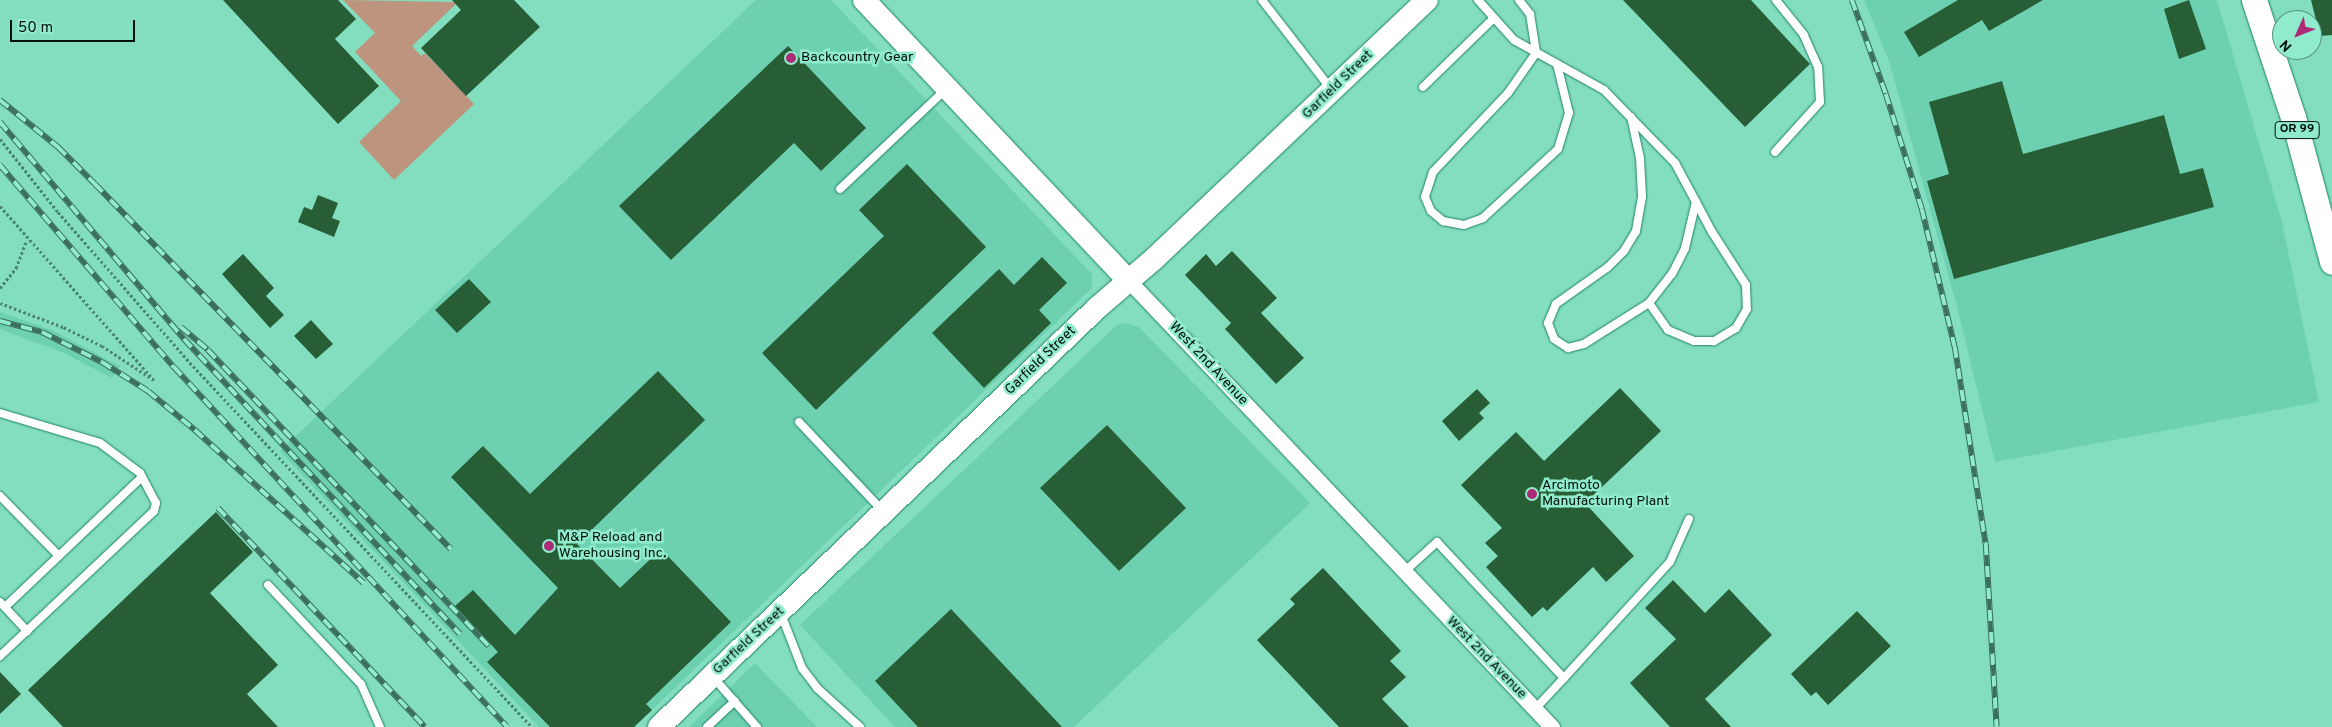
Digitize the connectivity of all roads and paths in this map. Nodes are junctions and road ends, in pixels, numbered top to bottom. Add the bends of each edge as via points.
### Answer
1 (864, 0) edge
2 (1262, 0) edge
3 (1427, 0) edge
4 (1519, 0) edge
5 (1776, 0) edge
6 (2254, 0) edge
7 (1480, 1) edge
8 (1493, 19) junction
9 (1536, 52) junction
10 (1557, 64) junction
11 (1423, 87) dead end
12 (948, 88) junction
13 (1332, 90) junction
14 (1631, 116) junction
15 (0, 139) edge
16 (1775, 152) dead end
17 (840, 189) dead end
18 (1696, 202) junction
19 (0, 206) edge
20 (28, 240) junction
21 (2332, 262) edge
22 (1129, 280) junction
23 (0, 288) edge
24 (0, 303) edge
25 (1649, 303) junction
26 (0, 413) edge
27 (799, 422) dead end
28 (142, 477) junction
29 (0, 496) edge
30 (884, 512) junction
31 (1689, 519) dead end
32 (59, 556) junction
33 (1404, 572) junction
34 (268, 585) dead end
35 (2, 605) edge
36 (780, 612) junction
37 (27, 631) junction
38 (0, 656) edge
39 (712, 676) junction
40 (1564, 678) junction
41 (735, 701) junction
42 (1535, 709) junction
43 (664, 725) edge
44 (380, 727) edge
45 (532, 727) edge
46 (708, 727) edge
47 (758, 727) edge
48 (860, 727) edge
49 (1552, 727) edge

1 - 12 street, West 2nd Avenue
2 - 13 lane
3 - 13 street, Garfield Street
4 - 9 lane via 1530,14
5 - 16 lane via 1804,35 1818,67 1820,102
6 - 21 main road, OR 99 via 2294,117
7 - 8 lane
8 - 9 lane via 1514,40
8 - 11 lane
9 - 10 lane
9 - 10 lane via 1508,93 1433,172 1425,197 1432,211 1443,221 1464,226 1483,218 1558,149 1569,113
10 - 14 lane via 1604,90
12 - 17 lane
12 - 22 street, West 2nd Avenue
13 - 22 street, Garfield Street
14 - 18 lane via 1675,163
14 - 25 lane via 1640,158 1642,197 1636,231 1624,251 1608,267 1556,304 1548,323 1554,339 1568,348 1584,344
15 - 45 path via 58,212 193,366
18 - 25 lane via 1684,248 1672,274
18 - 25 lane via 1746,285 1747,309 1736,328 1714,341 1694,341 1668,330
19 - 20 path
20 - 23 path via 16,268
20 - 24 path via 154,380 102,346
22 - 30 street, Garfield Street
22 - 33 street, West 2nd Avenue
26 - 28 lane via 100,443
27 - 30 lane
28 - 32 lane
28 - 37 lane via 154,496 154,511
29 - 32 lane
30 - 36 street, Garfield Street
31 - 40 lane via 1670,562
32 - 35 lane
33 - 40 lane via 1437,542
33 - 42 street, West 2nd Avenue
34 - 44 lane via 361,684
35 - 37 lane
36 - 39 street, Garfield Street
36 - 48 lane via 802,668 817,688
37 - 38 lane
39 - 41 lane
39 - 43 street, Garfield Street
40 - 42 lane
41 - 46 lane
41 - 47 lane
42 - 49 street, West 2nd Avenue

